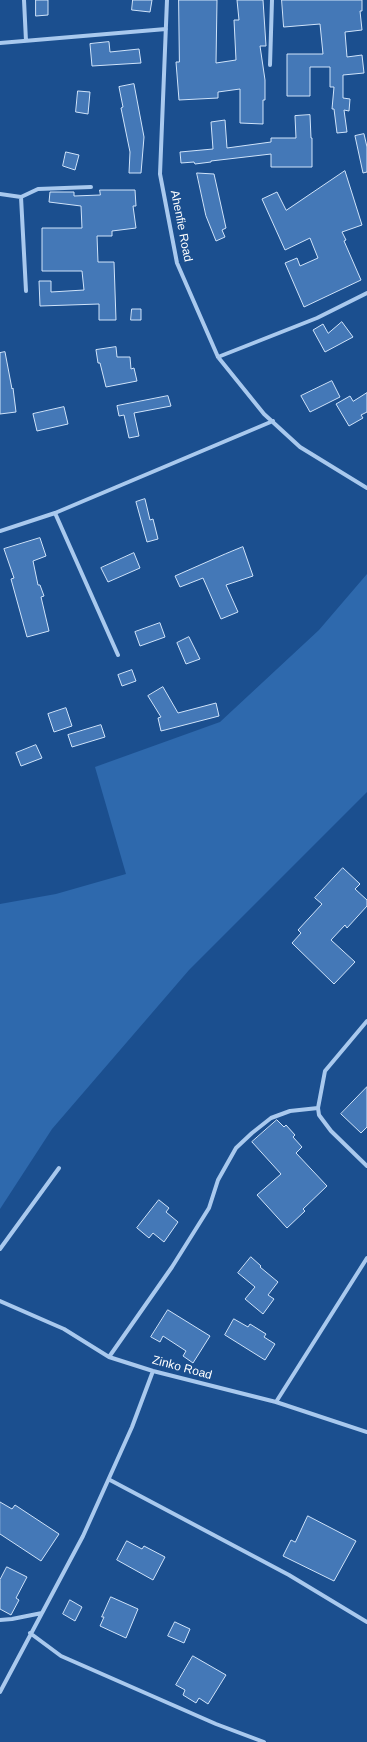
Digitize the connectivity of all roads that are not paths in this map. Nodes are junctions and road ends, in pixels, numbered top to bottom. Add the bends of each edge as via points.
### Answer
1 (24, 0) edge
2 (167, 0) edge
3 (272, 0) edge
4 (166, 29) junction
5 (26, 41) junction
6 (0, 43) edge
7 (270, 66) dead end
8 (91, 187) dead end
9 (0, 194) edge
10 (21, 197) junction
11 (26, 291) dead end
12 (367, 293) edge
13 (218, 357) junction
14 (273, 422) junction
15 (367, 488) edge
16 (55, 513) junction
17 (0, 531) edge
18 (118, 655) dead end
19 (367, 1022) edge
20 (318, 1108) junction
21 (367, 1166) edge
22 (59, 1168) dead end
23 (0, 1249) edge
24 (367, 1258) edge
25 (0, 1301) edge
26 (109, 1357) junction
27 (153, 1371) junction
28 (276, 1402) junction
29 (367, 1432) edge
30 (110, 1480) junction
31 (42, 1613) junction
32 (0, 1620) edge
33 (367, 1622) edge
34 (30, 1633) junction
35 (0, 1692) edge
36 (264, 1742) edge

1 - 5 street
2 - 4 street, Ahenfie Road
3 - 7 street
4 - 5 street
4 - 13 street, Ahenfie Road via 160,174 177,263
5 - 6 street
8 - 10 street via 38,189
9 - 10 street
10 - 11 street
12 - 13 street via 317,318
13 - 14 street, Ahenfie Road
14 - 15 street, Ahenfie Road via 300,447
14 - 16 street
16 - 17 street
16 - 18 street
19 - 20 street via 325,1071
20 - 21 street via 319,1115 331,1131
20 - 26 street via 290,1111 272,1118 236,1148 218,1180 209,1208 172,1267
22 - 23 street
24 - 28 street
25 - 26 street, Zinko Road via 64,1329
26 - 27 street, Zinko Road
27 - 28 street, Zinko Road
27 - 30 street
28 - 29 street, Zinko Road
30 - 31 street
30 - 33 street via 289,1575
31 - 32 street
31 - 34 street
34 - 35 street
34 - 36 street via 61,1656 216,1724

